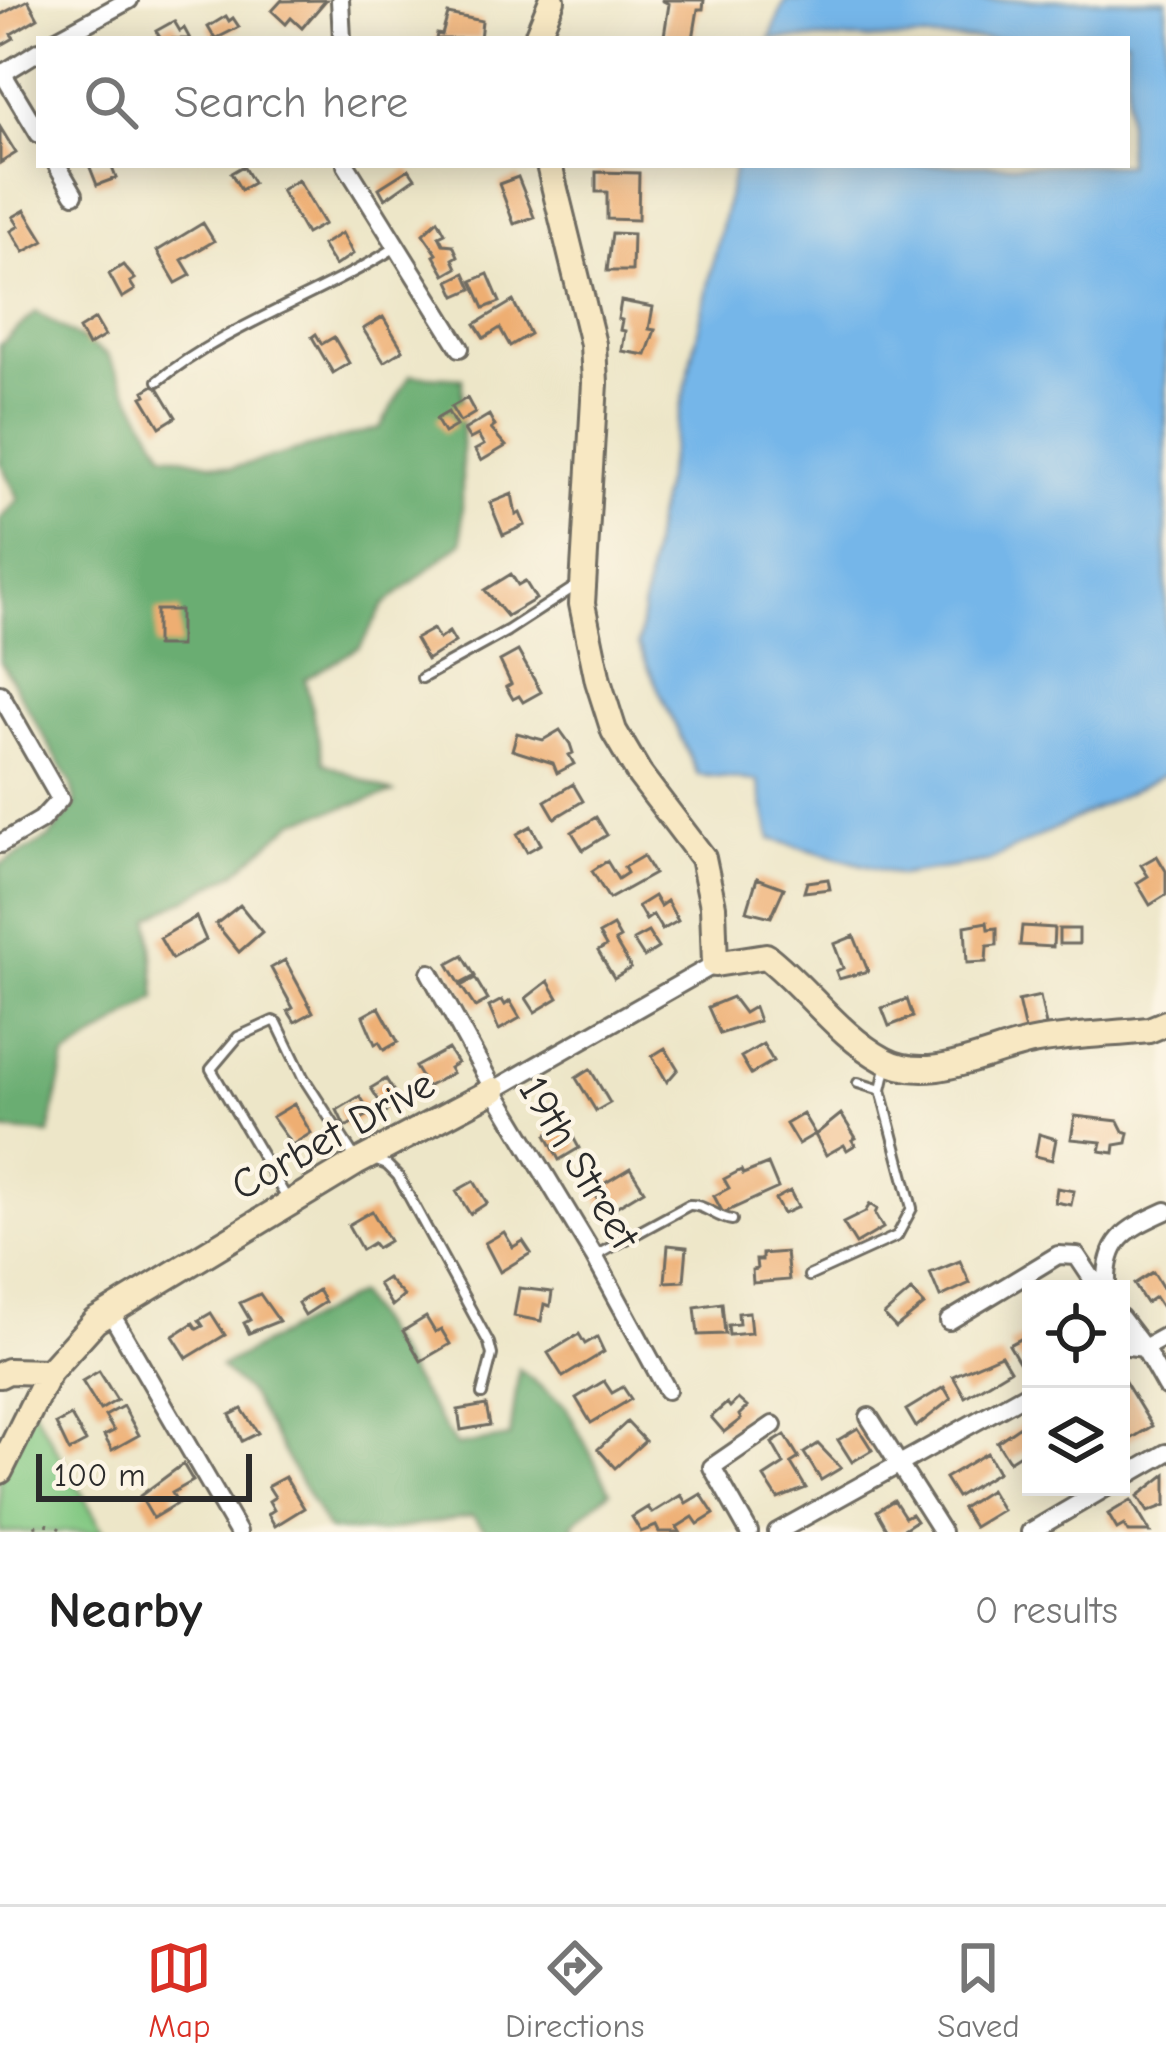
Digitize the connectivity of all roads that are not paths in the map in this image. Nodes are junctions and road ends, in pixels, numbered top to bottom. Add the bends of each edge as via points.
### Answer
1 (129, 0) edge
2 (340, 0) edge
3 (552, 0) edge
4 (63, 36) edge
5 (342, 36) edge
6 (537, 36) edge
7 (36, 53) edge
8 (2, 75) edge
9 (36, 129) edge
10 (59, 168) edge
11 (348, 168) edge
12 (551, 168) edge
13 (74, 194) dead end
14 (397, 246) junction
15 (460, 348) dead end
16 (158, 381) dead end
17 (582, 583) junction
18 (422, 678) dead end
19 (0, 694) edge
20 (0, 844) edge
21 (715, 964) junction
22 (430, 973) dead end
23 (1166, 1023) edge
24 (888, 1062) junction
25 (858, 1083) dead end
26 (494, 1090) junction
27 (880, 1090) junction
28 (362, 1160) junction
29 (290, 1203) junction
30 (1166, 1211) edge
31 (732, 1220) dead end
32 (594, 1256) junction
33 (809, 1276) dead end
34 (1096, 1280) edge
35 (1107, 1280) edge
36 (110, 1312) junction
37 (949, 1321) dead end
38 (1130, 1330) edge
39 (1166, 1336) edge
40 (1130, 1346) edge
41 (1144, 1348) junction
42 (49, 1372) junction
43 (0, 1375) edge
44 (1166, 1387) edge
45 (667, 1390) dead end
46 (482, 1394) dead end
47 (1022, 1396) edge
48 (869, 1418) dead end
49 (773, 1425) dead end
50 (1166, 1453) edge
51 (899, 1463) junction
52 (0, 1471) edge
53 (1130, 1474) edge
54 (1092, 1496) edge
55 (238, 1532) edge
56 (748, 1532) edge
57 (777, 1532) edge
58 (942, 1532) edge
59 (1030, 1532) edge

1 - 4 street
2 - 5 street
3 - 6 street
7 - 8 street
8 - 9 street
10 - 13 street
11 - 14 street
12 - 17 street via 594,364
14 - 15 street
14 - 16 lane via 188,356
17 - 18 lane
17 - 21 street via 614,731 703,858
19 - 20 street via 60,799
21 - 24 street via 766,956 851,1038
21 - 26 street, Corbet Drive
22 - 26 street, 19th Street
23 - 24 street via 1035,1041 927,1069
24 - 27 lane
25 - 27 lane
26 - 28 street, Corbet Drive
26 - 32 street, 19th Street
27 - 33 lane via 912,1208 897,1236
28 - 29 street, Corbet Drive
28 - 29 lane via 303,1077 277,1023 238,1036 211,1070
28 - 46 lane via 398,1176 489,1343
29 - 36 street, Corbet Drive
30 - 35 street via 1118,1238
31 - 32 lane via 689,1205
32 - 45 street, 19th Street
34 - 37 street via 1077,1256 1058,1255
36 - 42 street, Corbet Drive
36 - 55 street
38 - 41 street
39 - 41 street
40 - 41 street
41 - 44 street
42 - 43 street
42 - 52 street, Corbet Drive
47 - 51 street
48 - 51 street
49 - 56 street via 712,1467
50 - 53 street
51 - 57 street
51 - 58 street
54 - 59 street

